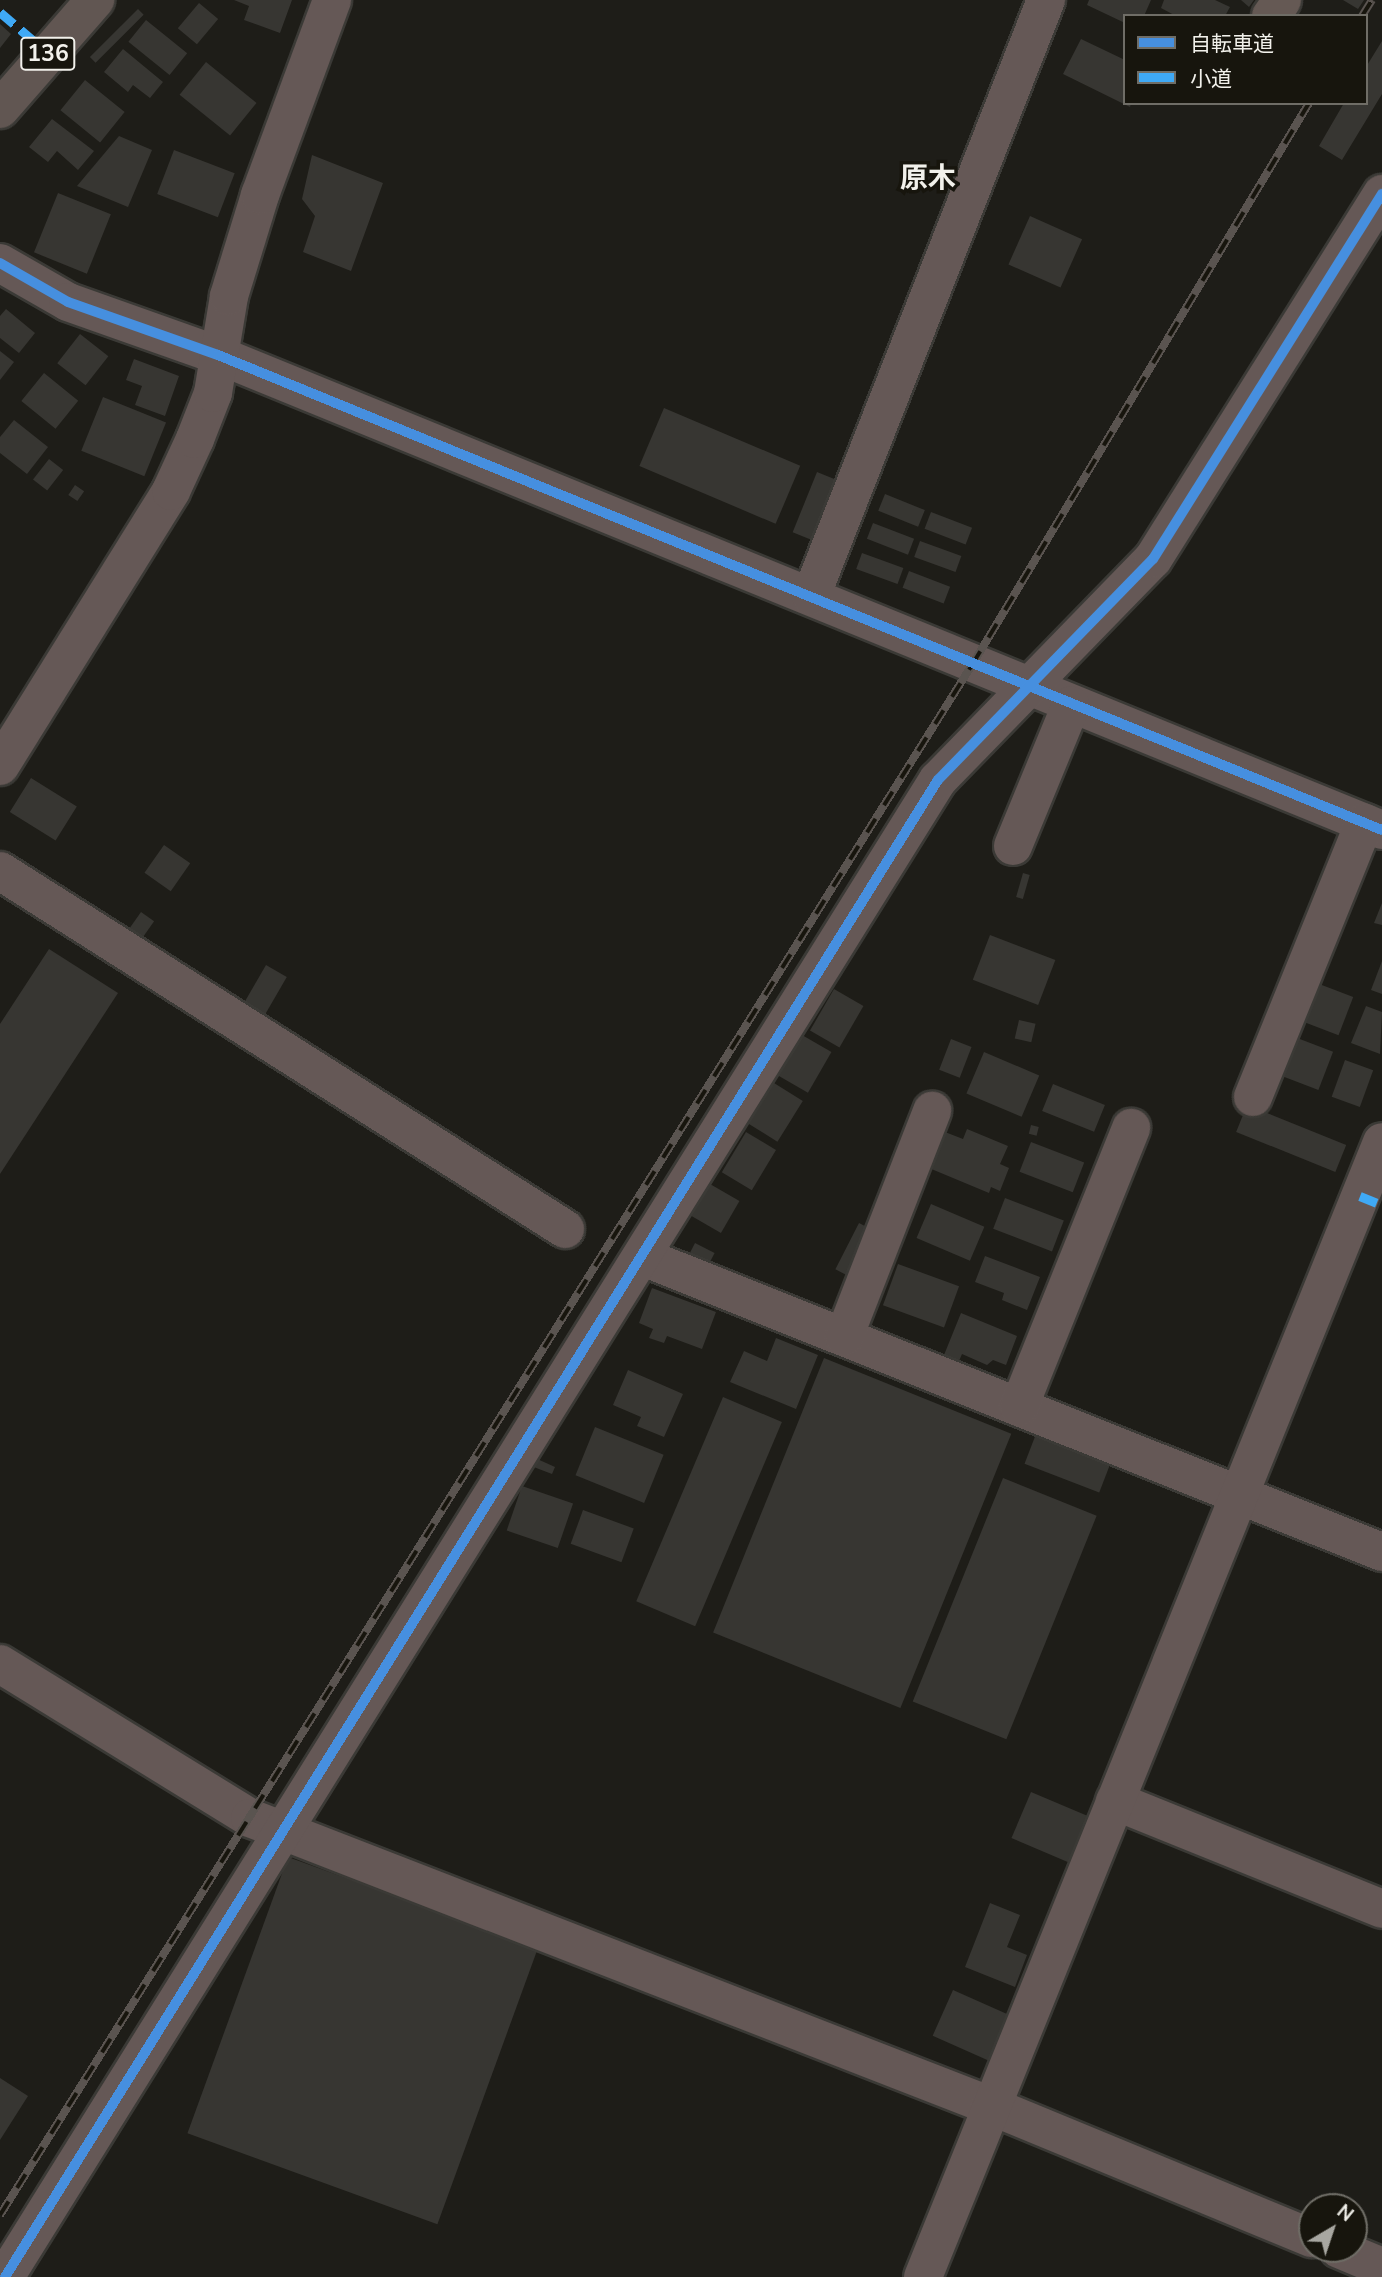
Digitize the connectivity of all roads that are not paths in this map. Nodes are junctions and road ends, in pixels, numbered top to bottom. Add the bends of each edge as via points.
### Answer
1 (96, 0) edge
2 (332, 0) edge
3 (1046, 0) edge
4 (0, 109) edge
5 (1382, 194) edge
6 (0, 263) edge
7 (218, 355) junction
8 (811, 596) junction
9 (1025, 686) junction
10 (1071, 705) junction
11 (0, 766) edge
12 (1373, 826) edge
13 (1013, 846) dead end
14 (0, 871) edge
15 (1253, 1097) dead end
16 (933, 1111) dead end
17 (1131, 1128) dead end
18 (1382, 1142) edge
19 (565, 1229) dead end
20 (643, 1257) junction
21 (844, 1337) junction
22 (1019, 1406) junction
23 (1240, 1494) junction
24 (1382, 1552) edge
25 (0, 1664) edge
26 (1115, 1801) junction
27 (283, 1831) junction
28 (1382, 1909) edge
29 (991, 2106) junction
30 (1298, 2232) edge
31 (5, 2277) edge
32 (923, 2277) edge

1 - 4 highway, 136
2 - 7 street via 260,195 229,296
3 - 8 street
5 - 9 street via 1153,559
6 - 7 street via 68,302
7 - 8 street
7 - 11 street via 213,393 171,491
8 - 9 street
9 - 10 street
9 - 20 street via 938,780
10 - 12 street
10 - 13 street
12 - 15 street
14 - 19 street
16 - 21 street
17 - 22 street
18 - 23 street
20 - 21 street
20 - 27 street
21 - 22 street
22 - 23 street
23 - 24 street
23 - 26 street
25 - 27 street via 250,1818
26 - 28 street
26 - 29 street
27 - 29 street
27 - 31 street
29 - 30 street
29 - 32 street

